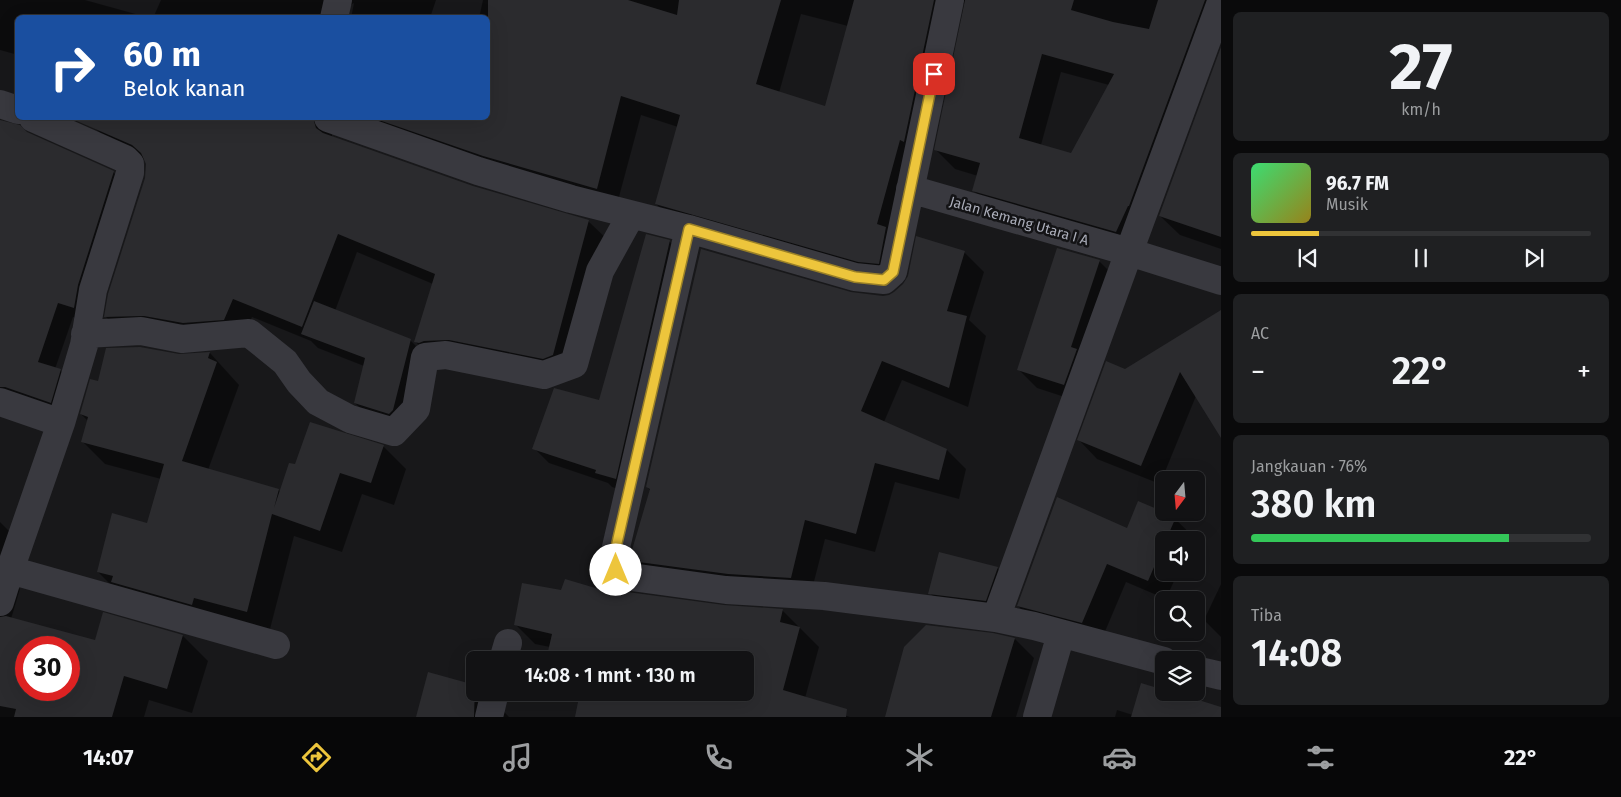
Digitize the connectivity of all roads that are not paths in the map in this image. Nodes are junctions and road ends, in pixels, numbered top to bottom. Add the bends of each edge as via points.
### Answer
1 (338, 0) edge
2 (950, 0) edge
3 (1221, 2) edge
4 (335, 15) edge
5 (0, 104) edge
6 (15, 109) edge
7 (37, 120) edge
8 (334, 120) edge
9 (910, 190) junction
10 (630, 214) junction
11 (689, 229) junction
12 (1129, 252) junction
13 (1221, 281) edge
14 (85, 334) junction
15 (0, 402) edge
16 (61, 423) junction
17 (10, 570) junction
18 (0, 602) edge
19 (996, 618) junction
20 (1061, 634) junction
21 (276, 645) dead end
22 (1155, 659) edge
23 (1205, 672) edge
24 (1221, 676) edge
25 (493, 701) edge
26 (489, 717) edge
27 (1037, 717) edge

1 - 4 street
2 - 9 street
3 - 12 street
5 - 6 street
7 - 14 street via 130,164 130,173 93,290
8 - 10 street via 478,171
9 - 11 street via 893,272 884,280 855,277
9 - 12 street, Jalan Kemang Utara I A
10 - 11 street
10 - 14 street via 600,271 574,364 544,375 446,355 425,357 416,409 394,432 350,419 318,402 284,362 249,333 182,339 141,332
11 - 19 street via 614,556 616,570 624,576 726,590 824,596
12 - 13 street, Jalan Kemang Utara I A
12 - 19 street
14 - 16 street
15 - 16 street
16 - 17 street
17 - 18 street
17 - 21 street
19 - 20 street
20 - 22 street
20 - 27 street
23 - 24 street
25 - 26 street

